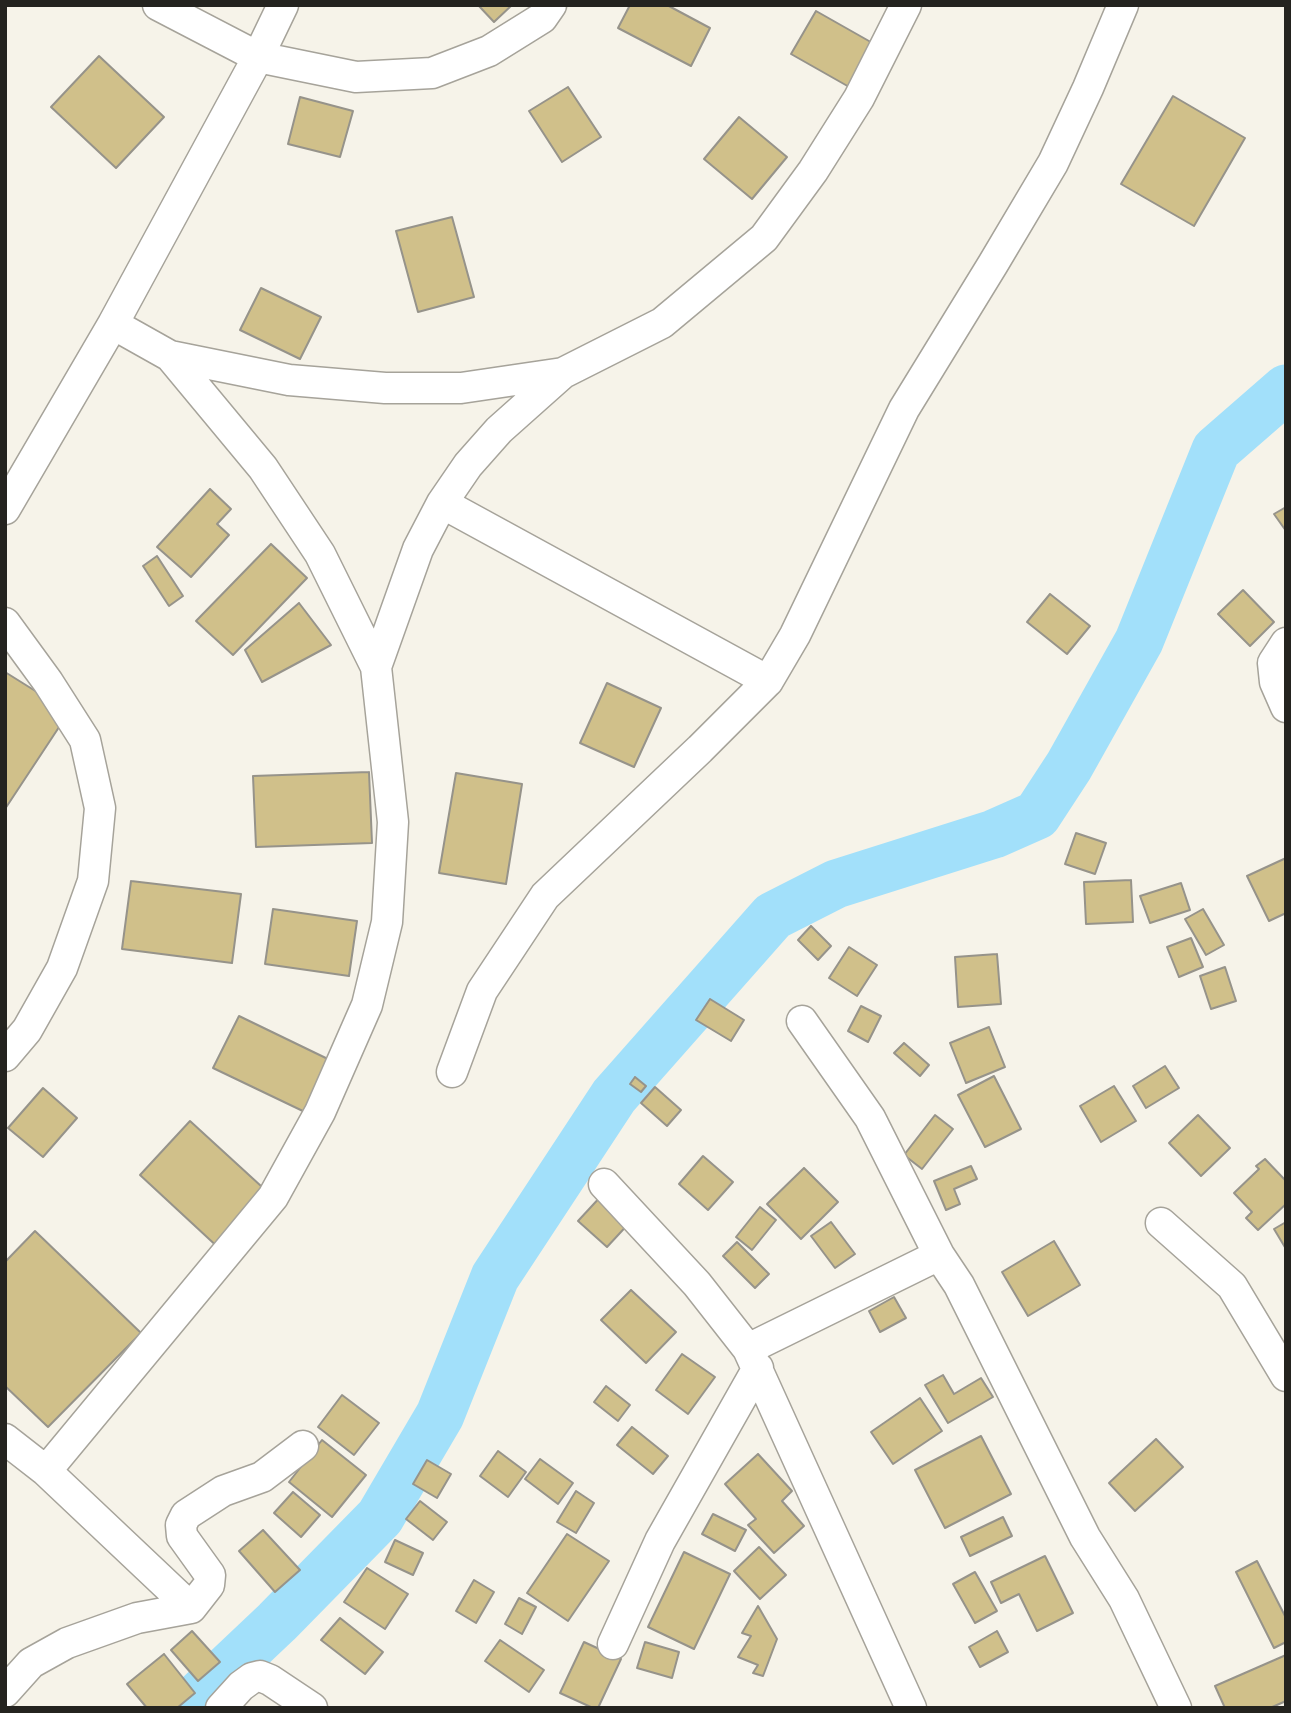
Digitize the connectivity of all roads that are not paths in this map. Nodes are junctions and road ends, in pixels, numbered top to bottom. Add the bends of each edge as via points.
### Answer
1 (158, 5) edge
2 (283, 5) edge
3 (551, 5) edge
4 (906, 5) edge
5 (1123, 5) edge
6 (258, 57) junction
7 (113, 324) junction
8 (170, 356) junction
9 (563, 373) junction
10 (442, 503) junction
11 (5, 509) edge
12 (5, 623) edge
13 (1286, 643) edge
14 (376, 667) junction
15 (768, 681) junction
16 (1286, 707) edge
17 (802, 1021) dead end
18 (5, 1056) edge
19 (452, 1072) dead end
20 (604, 1184) dead end
21 (1161, 1223) dead end
22 (939, 1255) junction
23 (753, 1358) junction
24 (1286, 1376) edge
25 (5, 1439) edge
26 (303, 1446) dead end
27 (46, 1471) junction
28 (191, 1608) junction
29 (613, 1644) dead end
30 (5, 1692) edge
31 (906, 1705) edge
32 (221, 1708) edge
33 (312, 1708) edge
34 (1176, 1708) edge

1 - 6 street
2 - 6 street
3 - 6 street via 542,18 489,51 432,73 356,77
4 - 9 street via 859,97 764,238 662,323
5 - 15 street via 1053,163 904,409 795,635
6 - 7 street
7 - 8 street
7 - 11 street
8 - 9 street via 289,380 385,388 461,388
8 - 14 street via 263,468 320,554
9 - 10 street via 499,430
10 - 14 street via 418,549
10 - 15 street
12 - 18 street via 85,740 100,808 93,881 62,968 27,1030
13 - 16 street via 1273,663
14 - 27 street via 393,822 387,922 367,1005 320,1112 273,1197
15 - 19 street via 545,896 482,991
17 - 22 street via 870,1118
20 - 23 street via 697,1284
21 - 24 street via 1232,1286
22 - 23 street
22 - 34 street via 1085,1537 1124,1599
23 - 29 street
23 - 31 street
25 - 27 street
26 - 28 street via 262,1476 222,1490 186,1515 182,1536 210,1575 209,1585
27 - 28 street
28 - 30 street via 137,1618 67,1643 32,1663
32 - 33 street via 241,1686 260,1676

